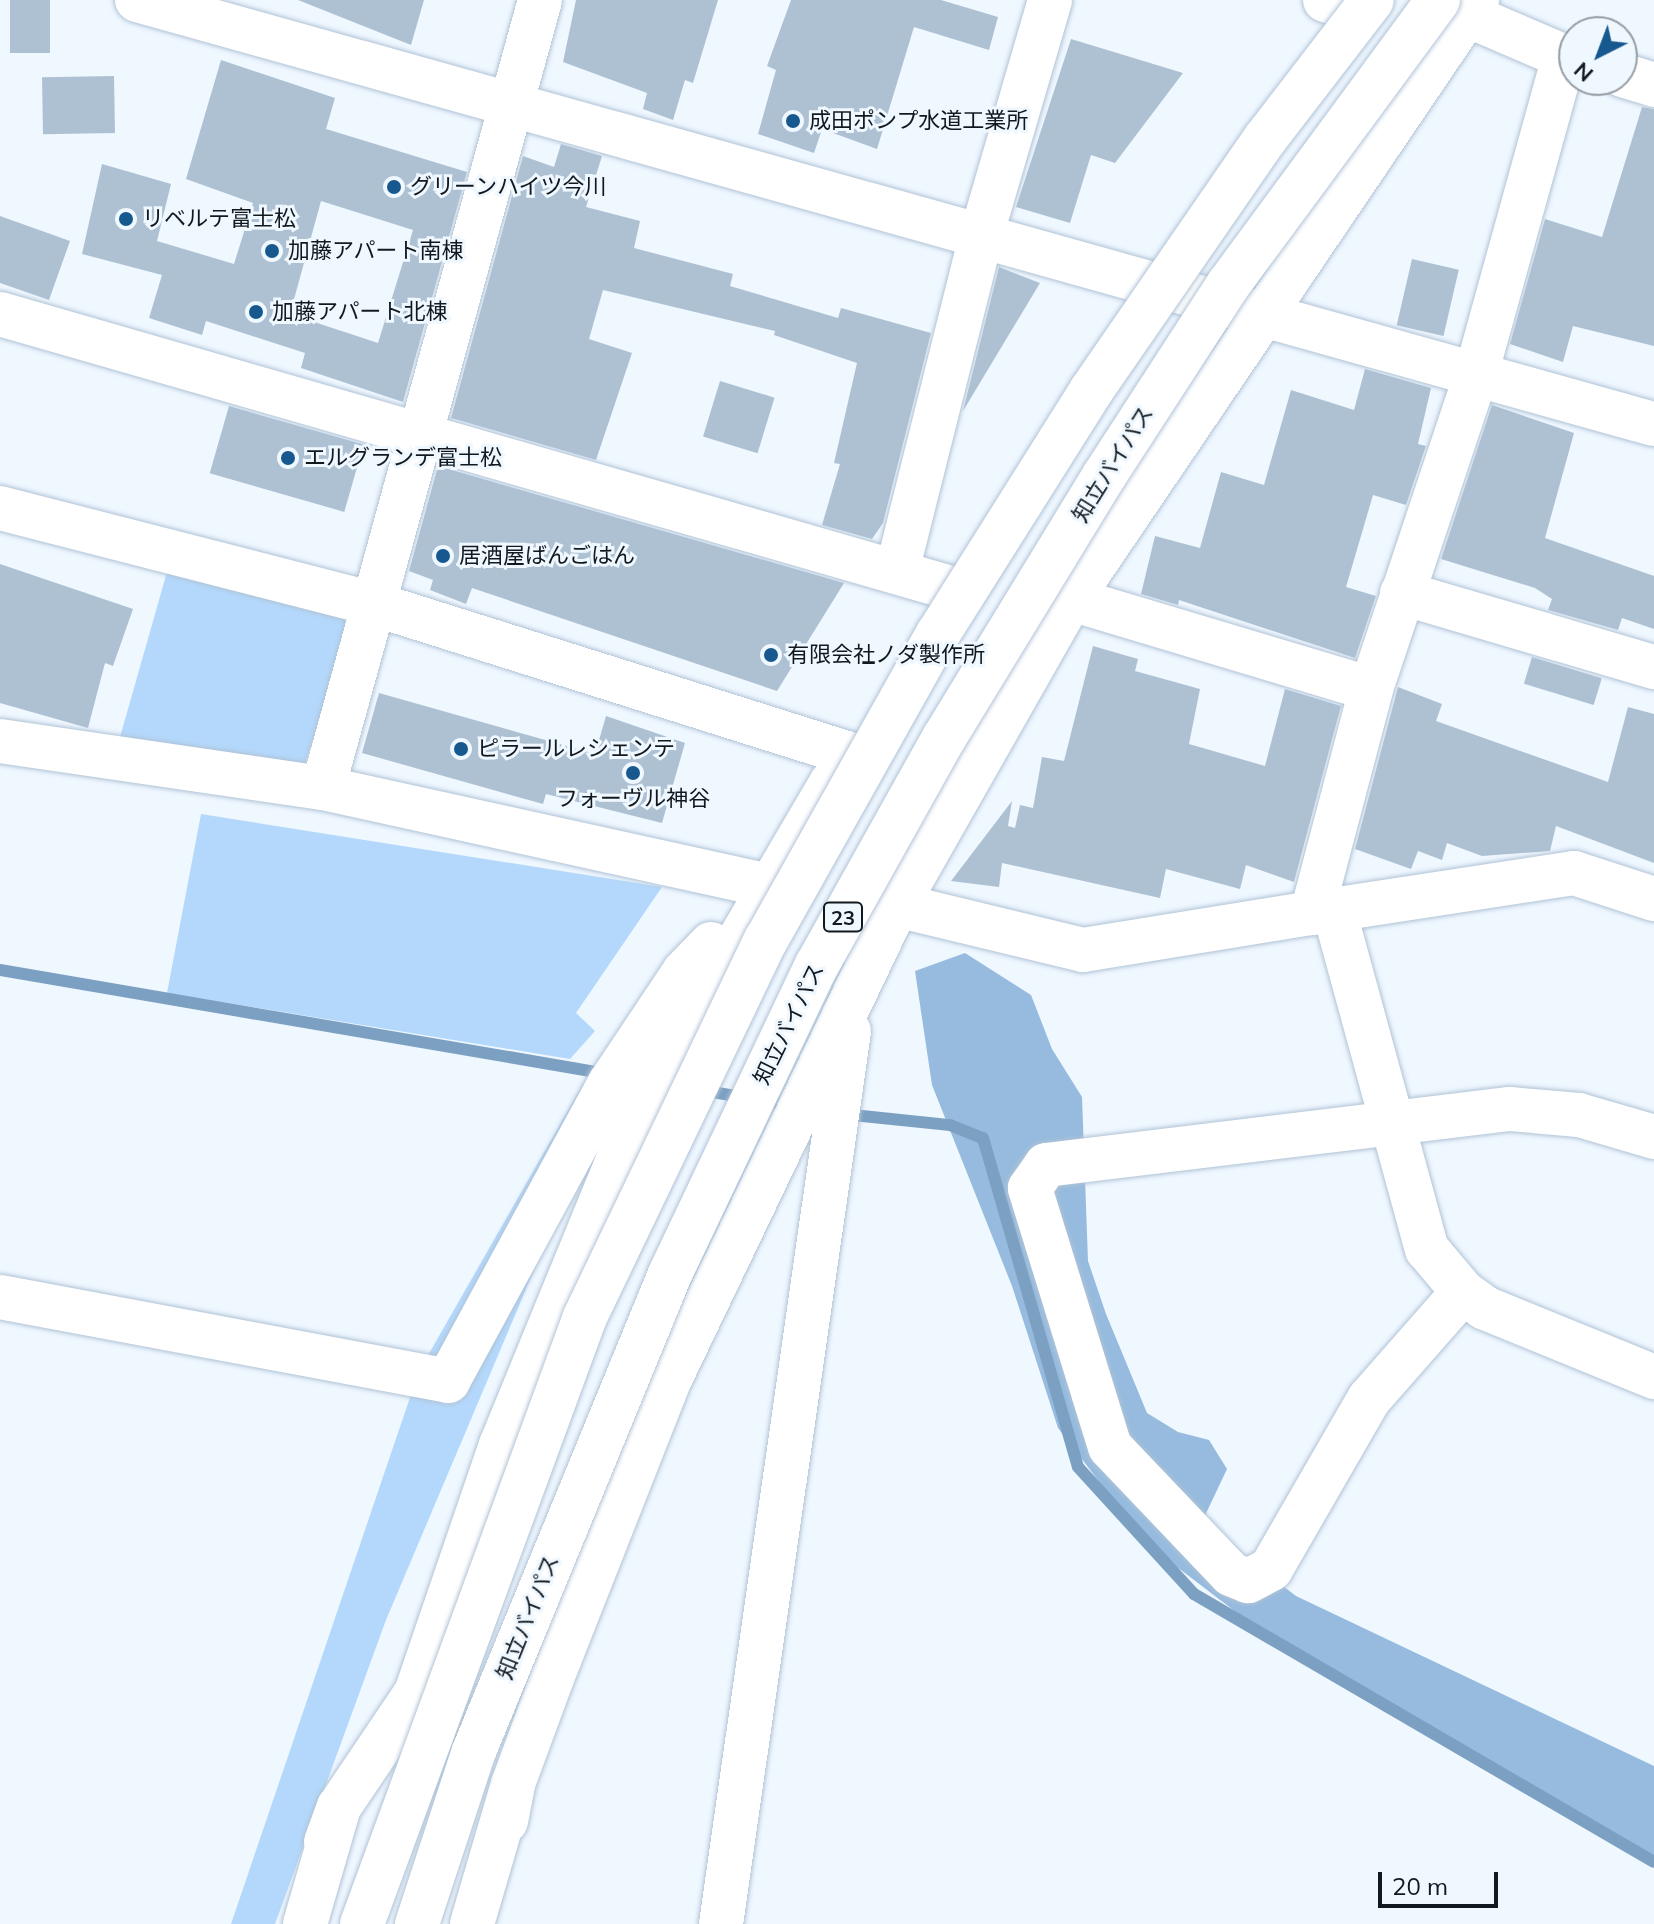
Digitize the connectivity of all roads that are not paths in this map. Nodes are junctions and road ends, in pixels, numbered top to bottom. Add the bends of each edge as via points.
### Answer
1 (137, 0) edge
2 (540, 0) edge
3 (1050, 0) edge
4 (1348, 2) edge
5 (1460, 5) edge
6 (1558, 54) edge
7 (1558, 96) edge
8 (511, 106) junction
9 (982, 233) junction
10 (1148, 281) junction
11 (0, 314) edge
12 (1261, 314) junction
13 (1475, 378) junction
14 (1654, 424) edge
15 (424, 434) junction
16 (0, 508) edge
17 (898, 567) junction
18 (951, 588) junction
19 (1402, 593) junction
20 (1071, 599) junction
21 (374, 604) junction
22 (1654, 667) edge
23 (1371, 689) junction
24 (0, 741) edge
25 (849, 754) junction
26 (323, 788) junction
27 (769, 886) junction
28 (1654, 899) edge
29 (897, 905) junction
30 (1323, 911) junction
31 (854, 993) junction
32 (1388, 1121) junction
33 (1654, 1137) edge
34 (1463, 1292) junction
35 (0, 1297) edge
36 (1654, 1377) edge
37 (513, 1784) junction
38 (339, 1807) junction
39 (294, 1924) edge
40 (305, 1924) edge
41 (362, 1924) edge
42 (417, 1924) edge
43 (472, 1924) edge
44 (488, 1924) edge
45 (721, 1924) edge

1 - 8 main road
2 - 8 main road
3 - 9 main road
4 - 10 main road
4 - 41 main road, 23, bridge via 1265,139 1091,391 938,634 766,940 585,1317
5 - 6 main road
5 - 12 main road
5 - 42 main road, 知立バイパス / 23, bridge via 1228,285 944,738 817,965 670,1274 474,1751
7 - 13 main road
8 - 9 main road
8 - 15 main road
9 - 10 main road
9 - 17 main road
10 - 12 main road
10 - 18 main road
11 - 15 main road
12 - 13 main road
12 - 20 main road
13 - 14 main road
13 - 19 main road
15 - 17 main road
15 - 21 main road
16 - 21 main road
17 - 18 main road
18 - 25 main road
19 - 22 main road
19 - 23 main road
20 - 23 main road
20 - 29 main road
21 - 25 main road
21 - 26 main road
23 - 30 main road
24 - 26 main road
25 - 27 main road
26 - 27 main road
27 - 35 main road via 684,972 610,1083 448,1381
27 - 38 main road via 637,1114 501,1445 416,1693
28 - 30 main road via 1574,873
29 - 30 main road via 1083,950
29 - 31 main road
30 - 32 main road
31 - 37 main road via 669,1381
31 - 45 main road
32 - 33 main road via 1547,1111
32 - 34 main road via 1415,1223 1427,1249
32 - 34 main road via 1046,1165 1035,1176 1030,1188 1103,1432 1122,1464 1231,1574 1260,1580 1369,1399
34 - 36 main road via 1519,1324
37 - 43 main road
37 - 44 main road
38 - 39 main road
38 - 40 main road

